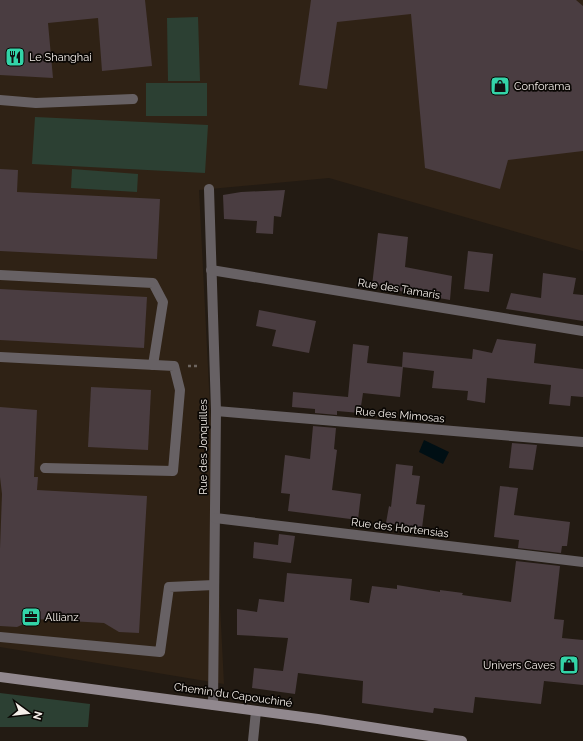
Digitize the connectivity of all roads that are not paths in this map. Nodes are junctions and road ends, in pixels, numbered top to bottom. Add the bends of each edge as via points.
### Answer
1 (133, 99) dead end
2 (0, 100) edge
3 (209, 190) dead end
4 (211, 270) junction
5 (0, 275) edge
6 (583, 331) edge
7 (0, 357) edge
8 (153, 365) junction
9 (216, 411) junction
10 (583, 442) edge
11 (45, 468) dead end
12 (215, 518) junction
13 (583, 562) edge
14 (214, 585) junction
15 (0, 637) edge
16 (0, 677) edge
17 (212, 705) junction
18 (256, 711) junction
19 (253, 741) edge
20 (462, 741) edge

1 - 2 street via 36,103
3 - 4 street, Rue des Jonquilles
4 - 6 street, Rue des Tamaris
4 - 9 street, Rue des Jonquilles
5 - 8 street via 152,283 163,302
7 - 8 street
8 - 11 street via 174,366 180,390 173,471
9 - 10 street, Rue des Mimosas
9 - 12 street, Rue des Jonquilles
12 - 13 street, Rue des Hortensias
12 - 14 street, Rue des Jonquilles
14 - 15 street via 169,587 160,652
14 - 17 street, Rue des Jonquilles
16 - 17 street, Chemin du Capouchiné
17 - 18 street, Chemin du Capouchiné
18 - 19 street
18 - 20 street, Chemin du Capouchiné

